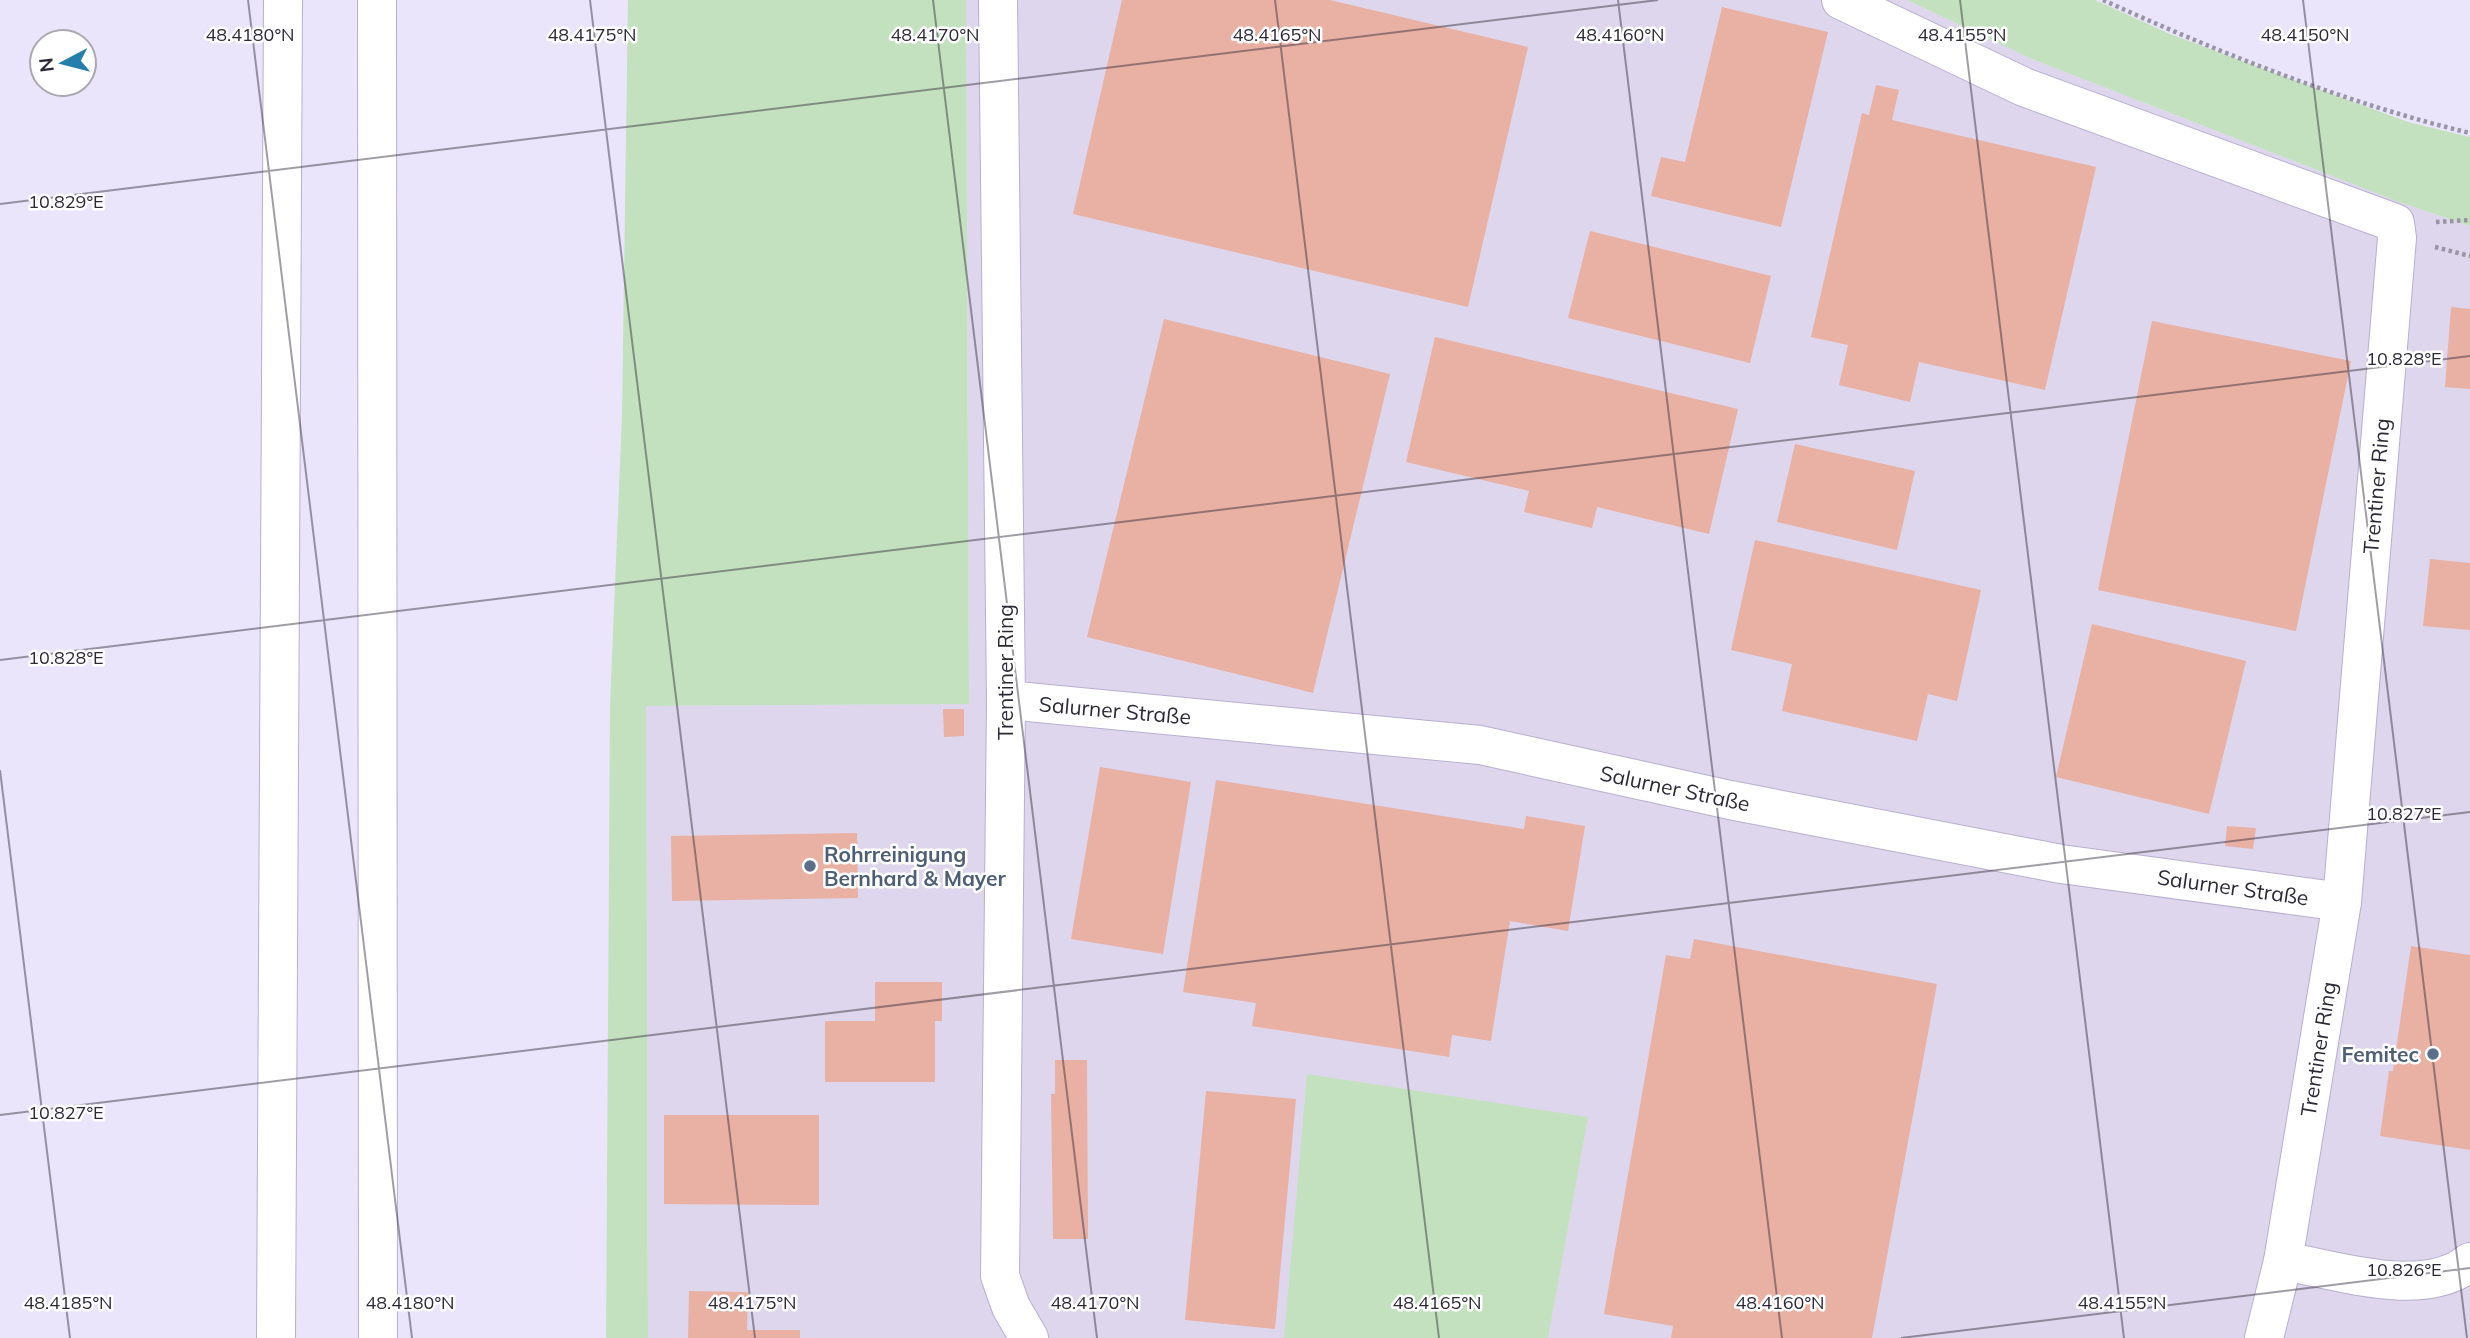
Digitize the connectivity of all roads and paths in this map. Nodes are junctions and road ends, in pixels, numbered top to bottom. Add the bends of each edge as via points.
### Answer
1 (283, 0) edge
2 (377, 0) edge
3 (998, 0) edge
4 (1841, 0) edge
5 (2103, 0) edge
6 (2470, 133) edge
7 (1006, 700) junction
8 (2342, 902) junction
9 (2283, 1261) junction
10 (2470, 1262) edge
11 (276, 1338) edge
12 (378, 1338) edge
13 (1029, 1338) edge
14 (2264, 1338) edge

1 - 11 main road
2 - 12 main road
3 - 7 main road, Trentiner Ring
4 - 8 main road, Trentiner Ring via 2024,87 2395,223
5 - 6 path via 2172,32 2407,118
7 - 8 main road, Salurner Straße via 1480,745 1730,800 2061,864
7 - 13 main road, Trentiner Ring via 1000,1276
8 - 9 main road, Trentiner Ring
9 - 10 main road via 2412,1283 2457,1272
9 - 14 main road, Trentiner Ring

